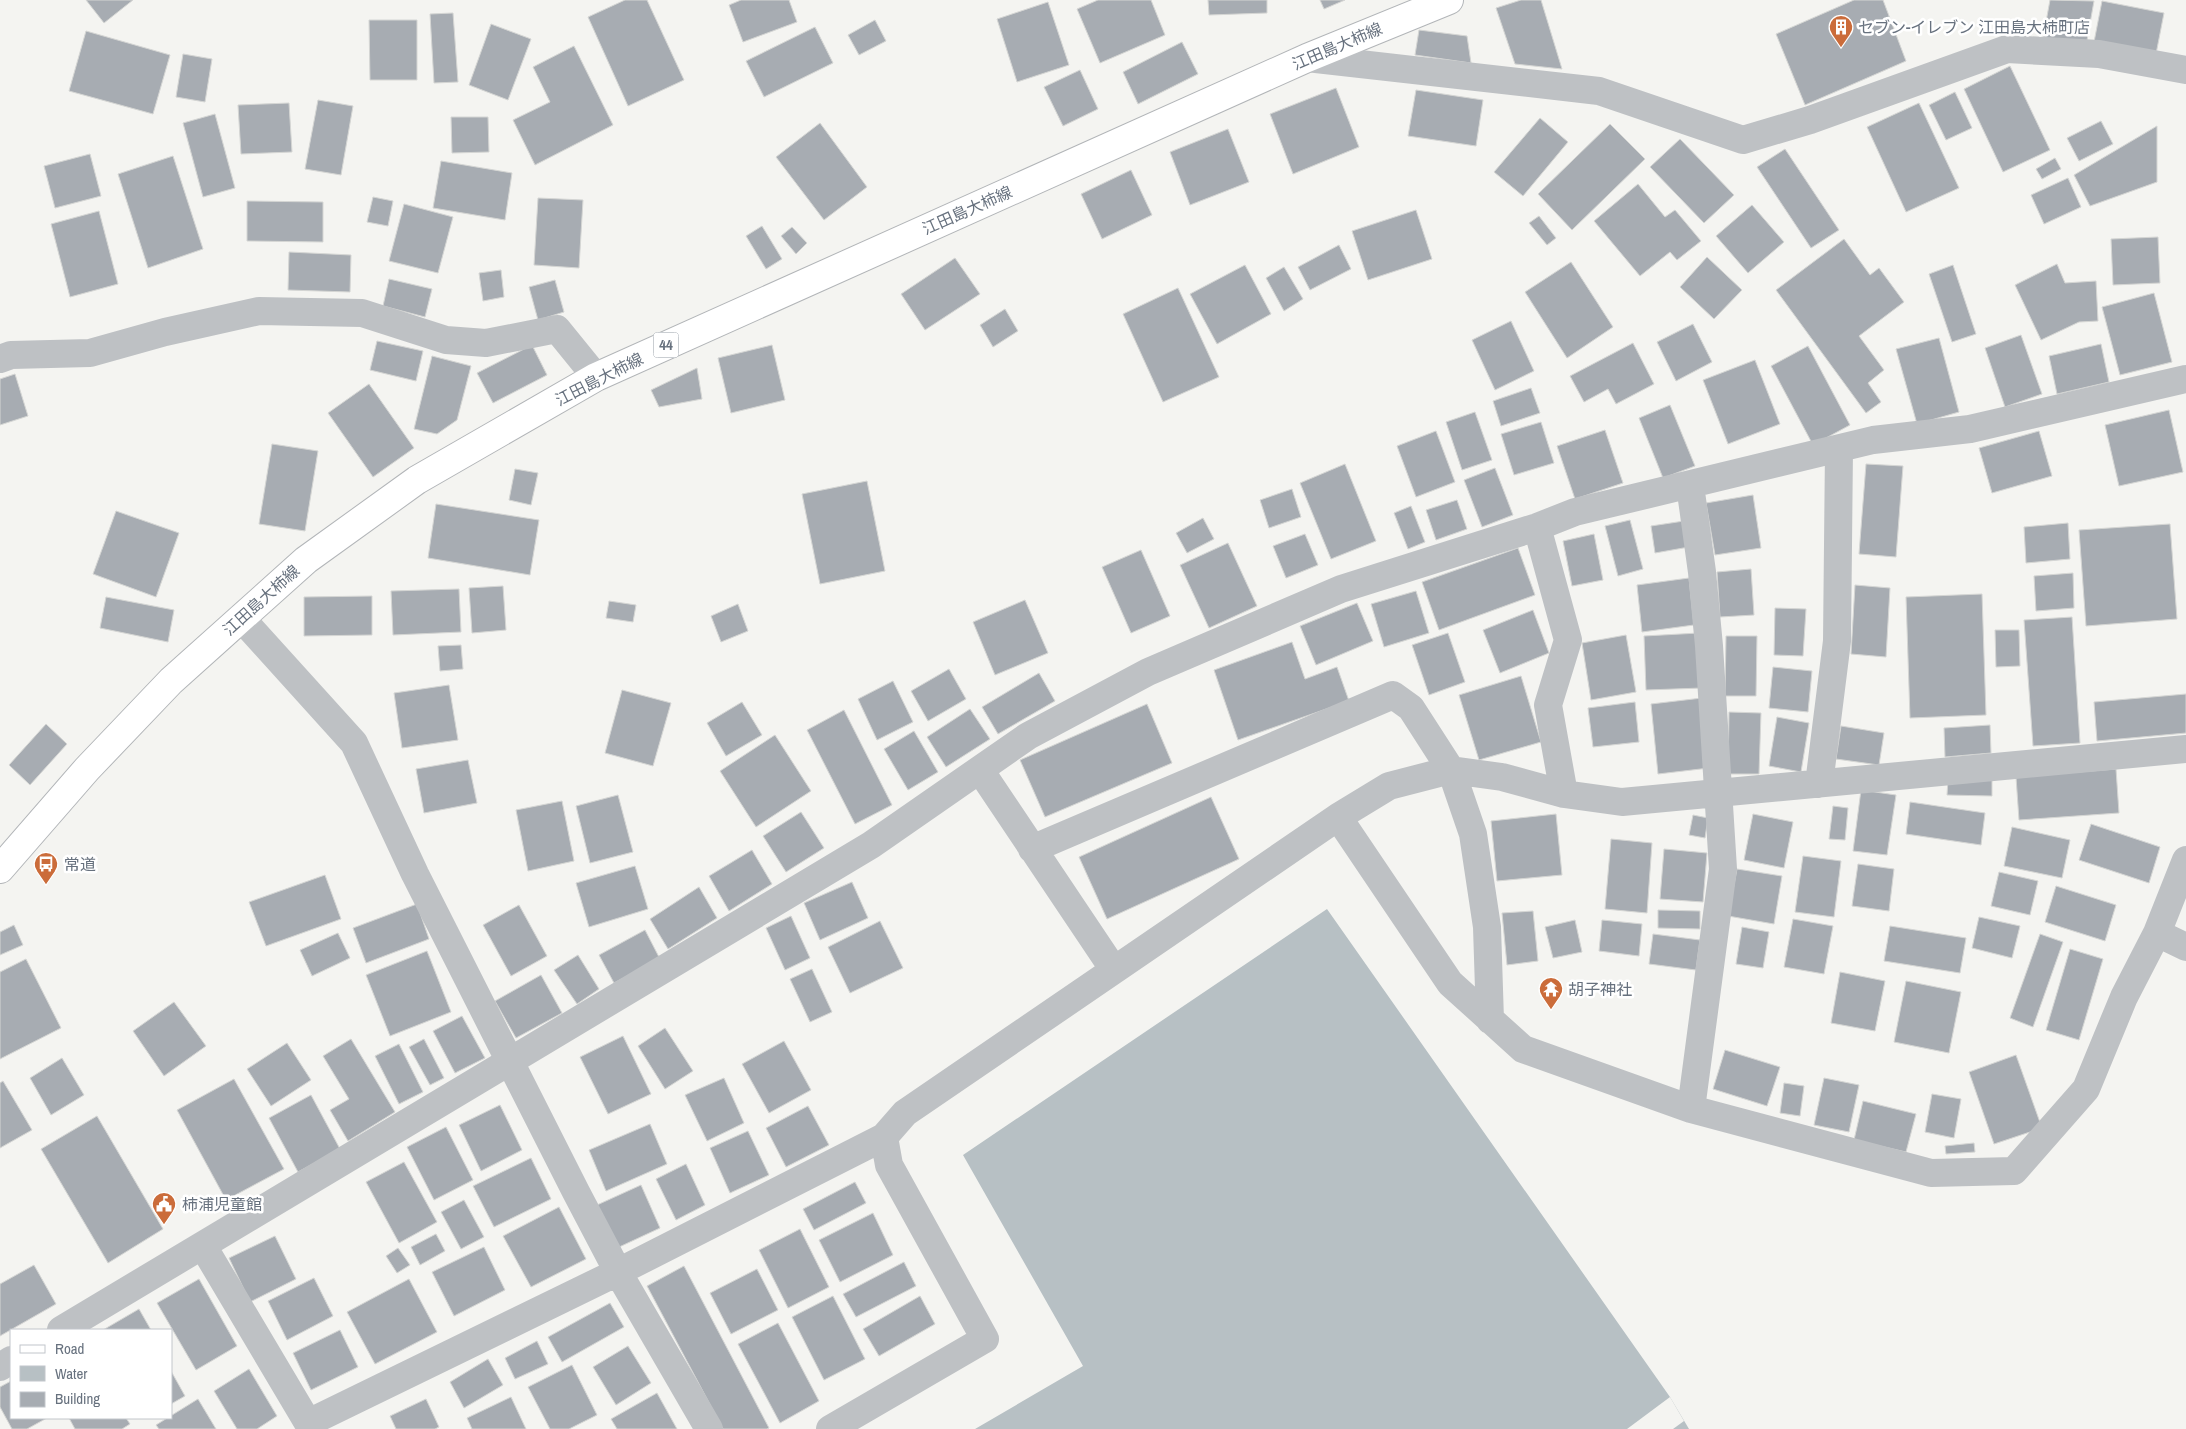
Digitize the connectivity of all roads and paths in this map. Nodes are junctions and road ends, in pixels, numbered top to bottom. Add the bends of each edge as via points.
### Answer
1 (1449, 0) edge
2 (1307, 58) junction
3 (2186, 70) edge
4 (0, 359) edge
5 (596, 377) junction
6 (2186, 379) edge
7 (1839, 449) junction
8 (1690, 485) junction
9 (1537, 527) junction
10 (240, 618) junction
11 (2186, 748) edge
12 (980, 770) junction
13 (1451, 770) junction
14 (1819, 784) junction
15 (1564, 794) junction
16 (1717, 794) junction
17 (1338, 816) junction
18 (1032, 849) junction
19 (2186, 860) edge
20 (0, 869) edge
21 (2157, 933) junction
22 (2186, 947) edge
23 (1114, 970) junction
24 (1490, 1020) junction
25 (509, 1061) junction
26 (1691, 1109) junction
27 (884, 1137) junction
28 (203, 1246) junction
29 (618, 1272) junction
30 (63, 1329) edge
31 (306, 1427) edge
32 (709, 1429) edge
33 (830, 1429) edge

1 - 2 main road, 江田島大柿線 / 44
2 - 3 street via 1599,91 1743,140 2007,49 2099,54
2 - 5 main road, 江田島大柿線 / 44
4 - 5 street via 11,355 90,353 259,310 362,313 446,340 486,343 557,329
5 - 10 main road, 江田島大柿線 / 44 via 417,480 306,560
6 - 7 street via 1970,429 1873,440
7 - 8 street
7 - 14 street via 1837,641
8 - 9 street via 1575,512
8 - 16 street via 1709,646
9 - 12 street via 1341,589 1148,672 1028,736
9 - 15 street via 1568,640 1548,705
10 - 20 main road, 江田島大柿線 / 44 via 165,687
10 - 25 street via 354,743 415,874
11 - 14 street
12 - 18 street
12 - 25 street via 871,845
13 - 15 street via 1502,777
13 - 17 street via 1389,786
13 - 18 street via 1411,708 1393,695
13 - 24 street via 1473,834 1488,927
14 - 16 street
15 - 16 street via 1622,802
16 - 26 street via 1723,869
17 - 23 street
17 - 24 street via 1450,983
18 - 23 street
19 - 21 street
21 - 22 street
21 - 26 street via 2124,997 2086,1089 2014,1171 1931,1173
23 - 27 street via 906,1113
24 - 26 street via 1523,1049
25 - 28 street
25 - 29 street
27 - 29 street
27 - 33 street via 889,1165 985,1339
28 - 30 street
28 - 31 street
29 - 31 street
29 - 32 street

